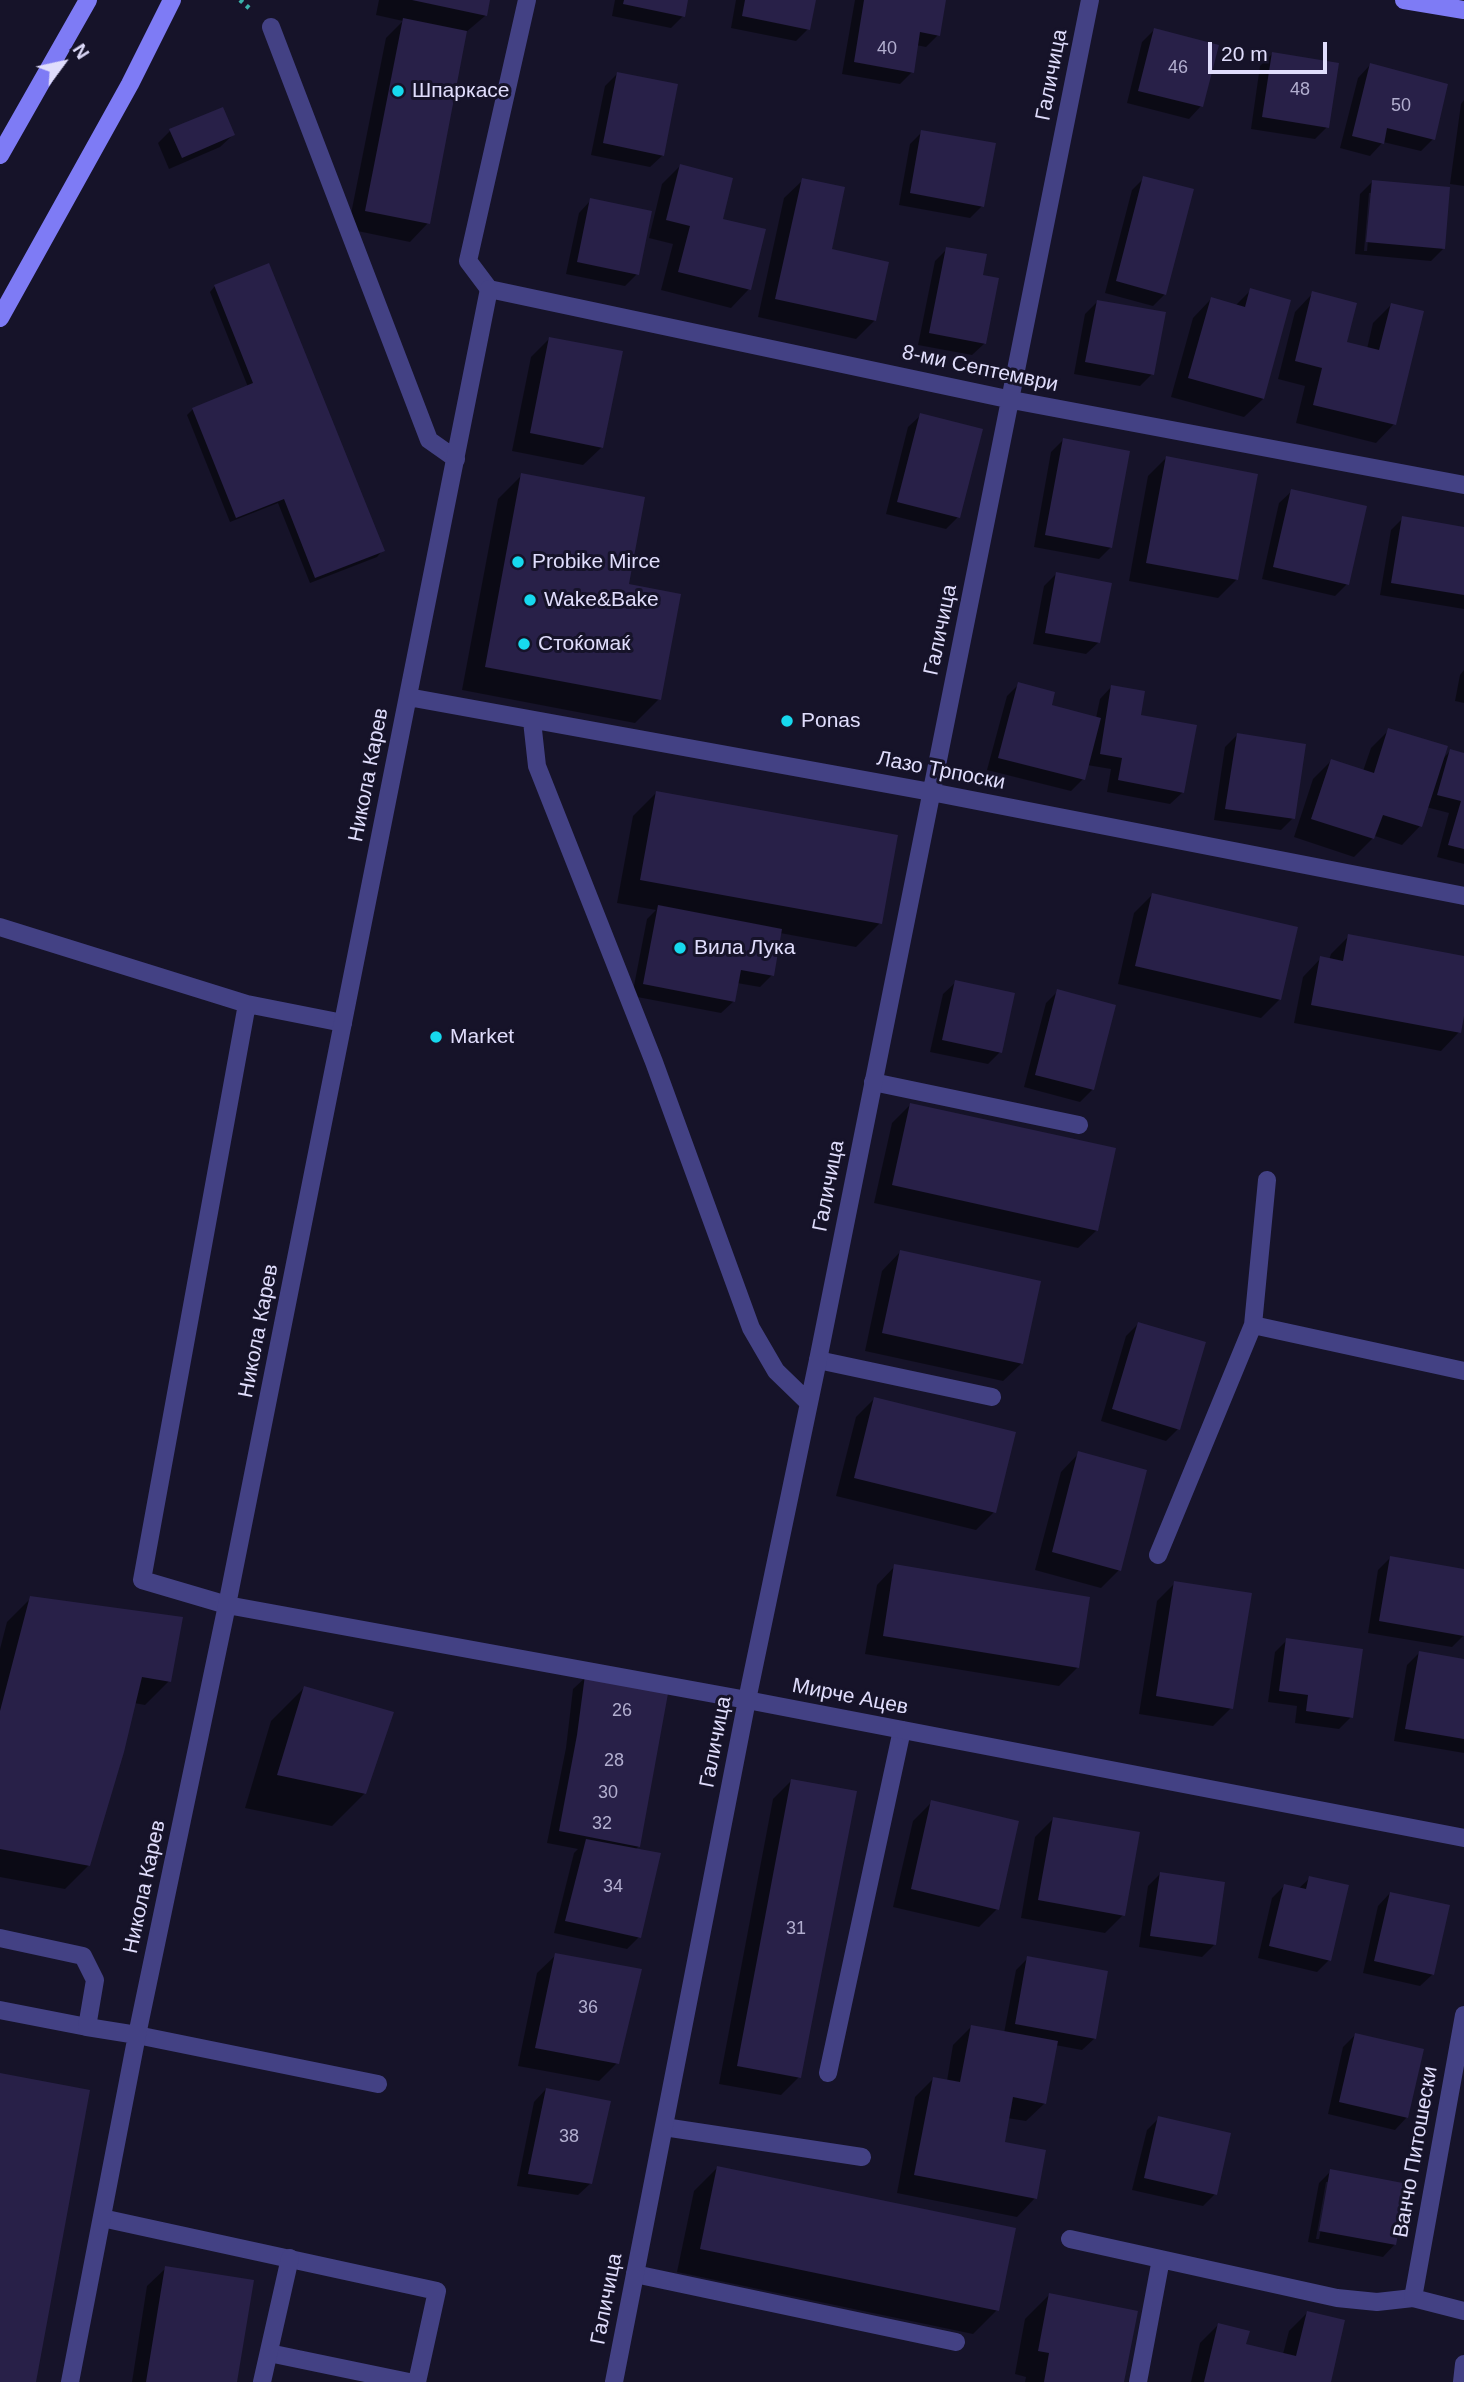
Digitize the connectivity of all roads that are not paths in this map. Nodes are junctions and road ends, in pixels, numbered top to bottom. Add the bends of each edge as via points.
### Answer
1 (88, 0) edge
2 (172, 0) edge
3 (527, 0) edge
4 (1090, 0) edge
5 (1404, 0) edge
6 (1464, 10) edge
7 (271, 27) dead end
8 (0, 155) edge
9 (489, 289) junction
10 (0, 318) edge
11 (1012, 400) junction
12 (456, 459) junction
13 (1464, 485) edge
14 (408, 697) junction
15 (532, 721) junction
16 (932, 792) junction
17 (1464, 896) edge
18 (0, 927) edge
19 (247, 1004) junction
20 (343, 1023) junction
21 (873, 1082) junction
22 (1079, 1125) dead end
23 (1267, 1180) dead end
24 (1253, 1325) junction
25 (818, 1360) junction
26 (1464, 1371) edge
27 (992, 1397) dead end
28 (809, 1403) junction
29 (1158, 1555) dead end
30 (227, 1605) junction
31 (747, 1700) junction
32 (902, 1730) junction
33 (1464, 1838) edge
34 (0, 1938) edge
35 (0, 2010) edge
36 (1464, 2015) edge
37 (87, 2027) junction
38 (137, 2035) junction
39 (828, 2073) dead end
40 (378, 2084) dead end
41 (664, 2127) junction
42 (862, 2157) dead end
43 (102, 2218) junction
44 (1070, 2239) dead end
45 (290, 2258) junction
46 (1161, 2259) junction
47 (635, 2274) junction
48 (1413, 2298) junction
49 (1464, 2311) edge
50 (956, 2342) dead end
51 (269, 2353) junction
52 (1464, 2364) edge
53 (70, 2382) edge
54 (262, 2382) edge
55 (409, 2382) edge
56 (417, 2382) edge
57 (614, 2382) edge
58 (1138, 2382) edge
59 (1462, 2382) edge

1 - 8 main road
2 - 10 main road
3 - 9 street via 468,261
4 - 11 street, Галичица
5 - 6 main road
7 - 12 street via 429,440
9 - 11 street, 8-ми Септември
9 - 12 street, Никола Карев
11 - 13 street, 8-ми Септември
11 - 16 street, Галичица
12 - 14 street, Никола Карев
14 - 15 street, Лазо Трпоски
14 - 20 street, Никола Карев
15 - 16 street, Лазо Трпоски
15 - 28 street via 537,766 654,1062 751,1328 776,1371
16 - 17 street, Лазо Трпоски
16 - 21 street, Галичица
18 - 19 street
19 - 20 street
19 - 30 street, Мирче Ацев via 142,1580
20 - 30 street, Никола Карев
21 - 22 street
21 - 25 street, Галичица
23 - 24 street
24 - 26 street
24 - 29 street
25 - 27 street
25 - 28 street, Галичица
28 - 31 street, Галичица
30 - 31 street, Мирче Ацев
30 - 38 street, Никола Карев
31 - 32 street, Мирче Ацев
31 - 41 street, Галичица
32 - 33 street, Мирче Ацев
32 - 39 street
34 - 37 street via 83,1956 95,1980
35 - 37 street
36 - 48 street, Ванчо Питошески
37 - 38 street
38 - 40 street
38 - 43 street, Никола Карев
41 - 42 street
41 - 47 street, Галичица
43 - 45 street
43 - 53 street, Никола Карев
44 - 46 street
45 - 51 street
45 - 56 street via 437,2291
46 - 48 street via 1338,2298 1377,2302
46 - 58 street
47 - 50 street
47 - 57 street, Галичица
48 - 49 street
51 - 54 street
51 - 55 street
52 - 59 street

